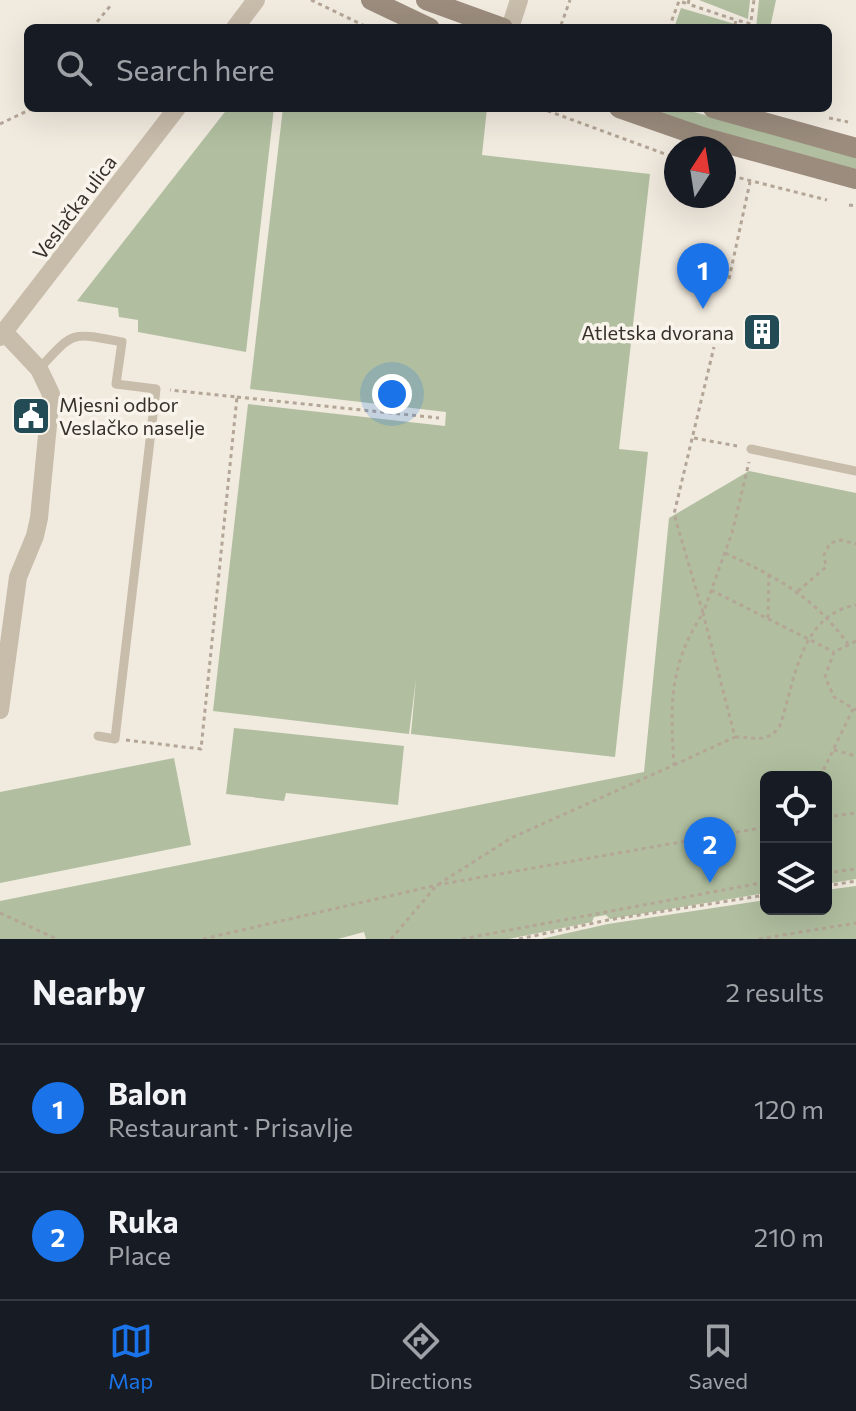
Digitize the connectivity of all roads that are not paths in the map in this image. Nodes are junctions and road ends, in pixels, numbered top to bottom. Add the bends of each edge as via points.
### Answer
1 (256, 0) edge
2 (371, 0) edge
3 (426, 0) edge
4 (519, 0) edge
5 (238, 24) edge
6 (422, 24) edge
7 (492, 24) edge
8 (511, 24) edge
9 (174, 112) edge
10 (630, 112) edge
11 (727, 112) edge
12 (856, 148) edge
13 (856, 179) edge
14 (2, 335) edge
15 (39, 369) junction
16 (751, 449) road end
17 (856, 471) edge
18 (0, 710) edge
19 (98, 736) dead end

1 - 5 street
2 - 6 street
3 - 7 street
4 - 8 street
9 - 14 street, Veslačka ulica
10 - 13 street
11 - 12 street
14 - 15 street, Veslačka ulica
15 - 18 street, Veslačka ulica via 51,394 49,428 35,536 15,592
15 - 19 lane via 68,337 82,334 122,342 116,384 156,389 115,739
16 - 17 lane

